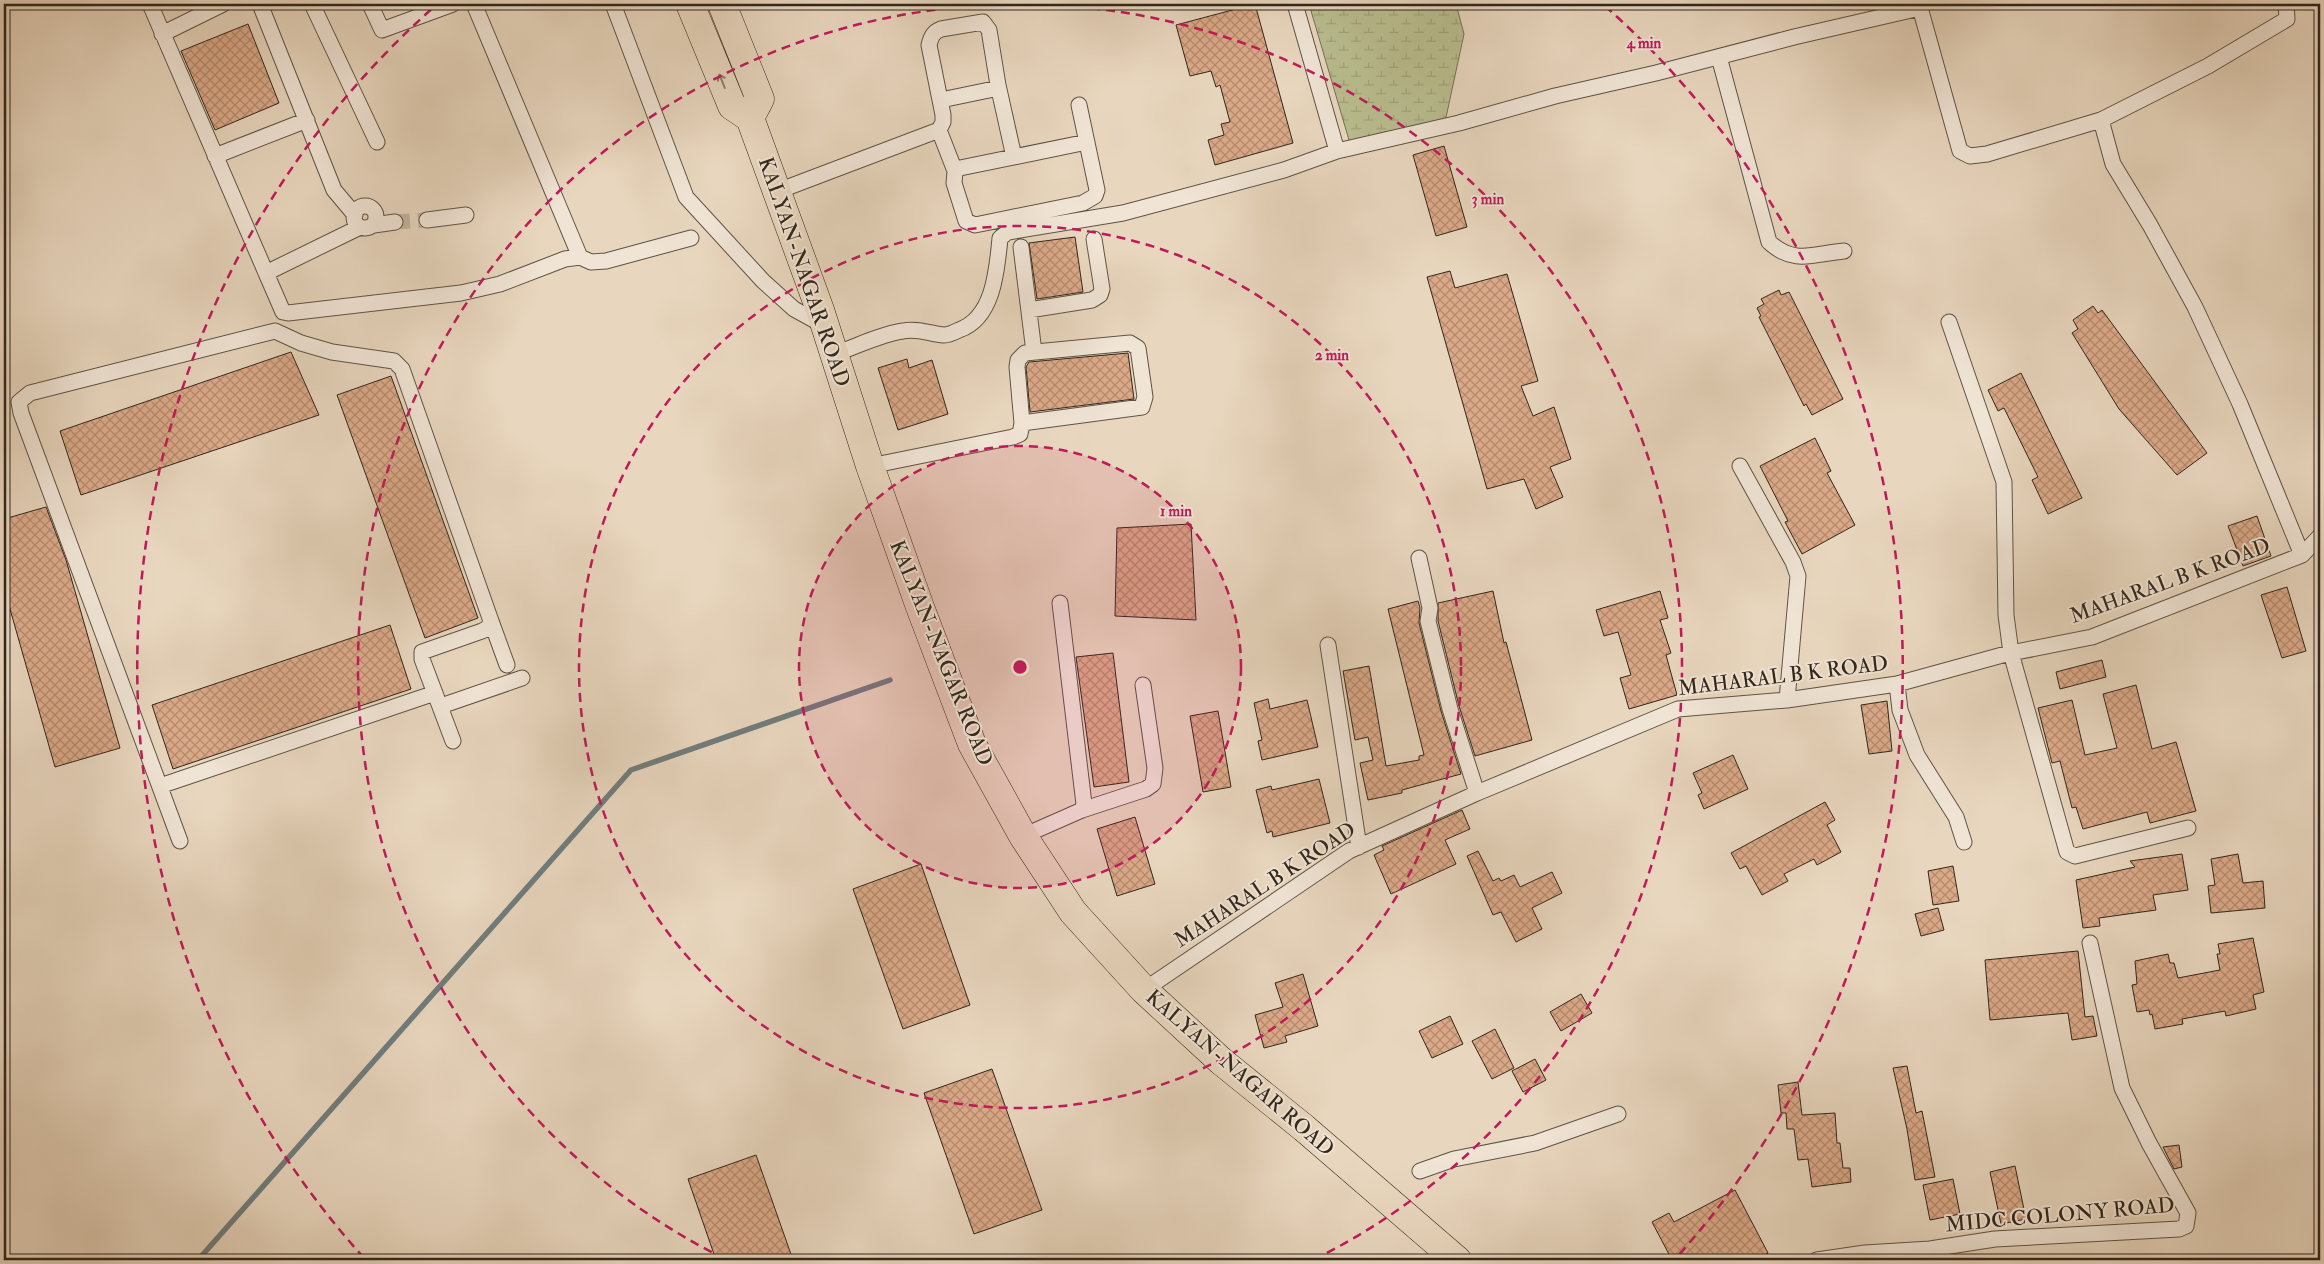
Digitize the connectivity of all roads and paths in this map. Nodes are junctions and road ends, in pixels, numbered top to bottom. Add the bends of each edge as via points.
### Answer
1 (150, 4) edge
2 (223, 4) edge
3 (260, 4) edge
4 (312, 4) edge
5 (370, 4) edge
6 (453, 4) edge
7 (474, 4) edge
8 (613, 4) edge
9 (690, 4) edge
10 (722, 4) edge
11 (1294, 4) edge
12 (2286, 4) edge
13 (1919, 6) edge
14 (162, 34) junction
15 (1719, 57) junction
16 (998, 85) junction
17 (941, 100) junction
18 (1079, 105) dead end
19 (750, 118) junction
20 (307, 120) junction
21 (2101, 120) junction
22 (938, 130) junction
23 (377, 142) dead end
24 (1087, 142) junction
25 (1337, 151) junction
26 (215, 156) junction
27 (1014, 157) junction
28 (955, 171) junction
29 (778, 191) junction
30 (466, 215) dead end
31 (427, 220) tunnel mouth
32 (363, 222) junction
33 (395, 222) tunnel mouth
34 (691, 238) dead end
35 (1094, 239) dead end
36 (1021, 247) dead end
37 (1844, 251) dead end
38 (580, 257) junction
39 (266, 273) junction
40 (1029, 310) junction
41 (1949, 322) dead end
42 (825, 326) junction
43 (1034, 352) junction
44 (834, 354) junction
45 (1022, 423) junction
46 (870, 466) junction
47 (1740, 466) dead end
48 (2320, 536) edge
49 (2302, 555) junction
50 (1419, 558) dead end
51 (1060, 603) dead end
52 (491, 621) junction
53 (1328, 645) dead end
54 (2011, 653) junction
55 (507, 665) dead end
56 (522, 678) dead end
57 (1897, 684) junction
58 (1143, 685) dead end
59 (438, 699) junction
60 (1787, 700) junction
61 (453, 741) dead end
62 (160, 786) junction
63 (1477, 793) junction
64 (1082, 810) junction
65 (2188, 828) dead end
66 (1023, 836) junction
67 (180, 841) dead end
68 (1964, 842) dead end
69 (1359, 847) junction
70 (2090, 943) dead end
71 (1144, 990) junction
72 (1618, 1114) dead end
73 (1420, 1171) dead end
74 (1458, 1260) edge
75 (1816, 1260) edge

1 - 14 street
2 - 14 street
3 - 20 street
4 - 23 street
5 - 6 street via 378,25 386,30
7 - 38 street
8 - 42 street via 686,197 763,281 794,309
19 -> 9 highway via 732,106
10 - 19 highway via 760,99
11 - 25 street
12 - 21 street via 2287,19 2208,66
13 - 15 street
13 - 21 street via 1960,152 1970,156 1987,154
14 - 26 street
15 - 25 street
15 - 37 street via 1769,242 1793,257
16 - 17 street
16 - 17 street via 987,26 983,22 935,31 929,45
16 - 27 street
17 - 22 street via 944,122
18 - 24 street
19 - 29 highway, KALYAN-NAGAR ROAD
20 - 26 street
20 - 32 street via 334,190
21 - 49 street via 2113,164 2195,307 2240,404
22 - 28 street
22 - 29 street
24 - 27 street
24 - 28 street via 1097,190 1091,200 1083,203 970,224 966,221 954,183
25 - 44 street via 1284,170 1123,213 1008,232 1000,238 996,271 982,314 969,327 946,335 922,330 897,332
26 - 39 street
27 - 28 street
29 - 42 highway, KALYAN-NAGAR ROAD
30 - 31 street
32 - 33 street
32 - 39 street
34 - 38 street via 606,261 591,262
35 - 40 street via 1102,289 1100,294 1092,300
36 - 40 street
38 - 39 street via 566,259 500,284 461,293 288,313 283,312
40 - 43 street
41 - 54 street via 2004,482 2006,615
42 - 44 highway, KALYAN-NAGAR ROAD
43 - 45 street via 1025,353 1018,360
43 - 45 street via 1135,344 1145,404 1138,409
44 - 46 highway, KALYAN-NAGAR ROAD
45 - 46 street via 1020,434 1013,437
46 - 66 highway, KALYAN-NAGAR ROAD via 972,744
47 - 60 street via 1798,576
48 - 49 street, MAHARAL B K ROAD
49 - 54 street, MAHARAL B K ROAD via 2092,637
50 - 63 street via 1430,608 1430,630 1450,709
51 - 64 street via 1084,804
52 - 55 street
52 - 59 street via 482,631 422,652
52 - 62 street via 402,369 394,361 332,352 276,331 30,393 19,402 20,413
53 - 69 street
54 - 57 street, MAHARAL B K ROAD
54 - 65 street via 2070,855
56 - 59 street
57 - 60 street, MAHARAL B K ROAD
57 - 68 street via 1900,710 1917,755 1956,817
58 - 64 street via 1155,768 1153,784
59 - 61 street
59 - 62 street
60 - 63 street, MAHARAL B K ROAD via 1678,709
62 - 67 street
63 - 69 street, MAHARAL B K ROAD
64 - 66 street
66 - 71 highway, KALYAN-NAGAR ROAD via 1073,912
69 - 71 street, MAHARAL B K ROAD
70 - 75 street, MIDC COLONY ROAD via 2122,1088 2188,1213 2186,1226 2179,1229 1995,1239
71 - 74 highway, KALYAN-NAGAR ROAD via 1220,1061
72 - 73 street via 1535,1143 1454,1159

